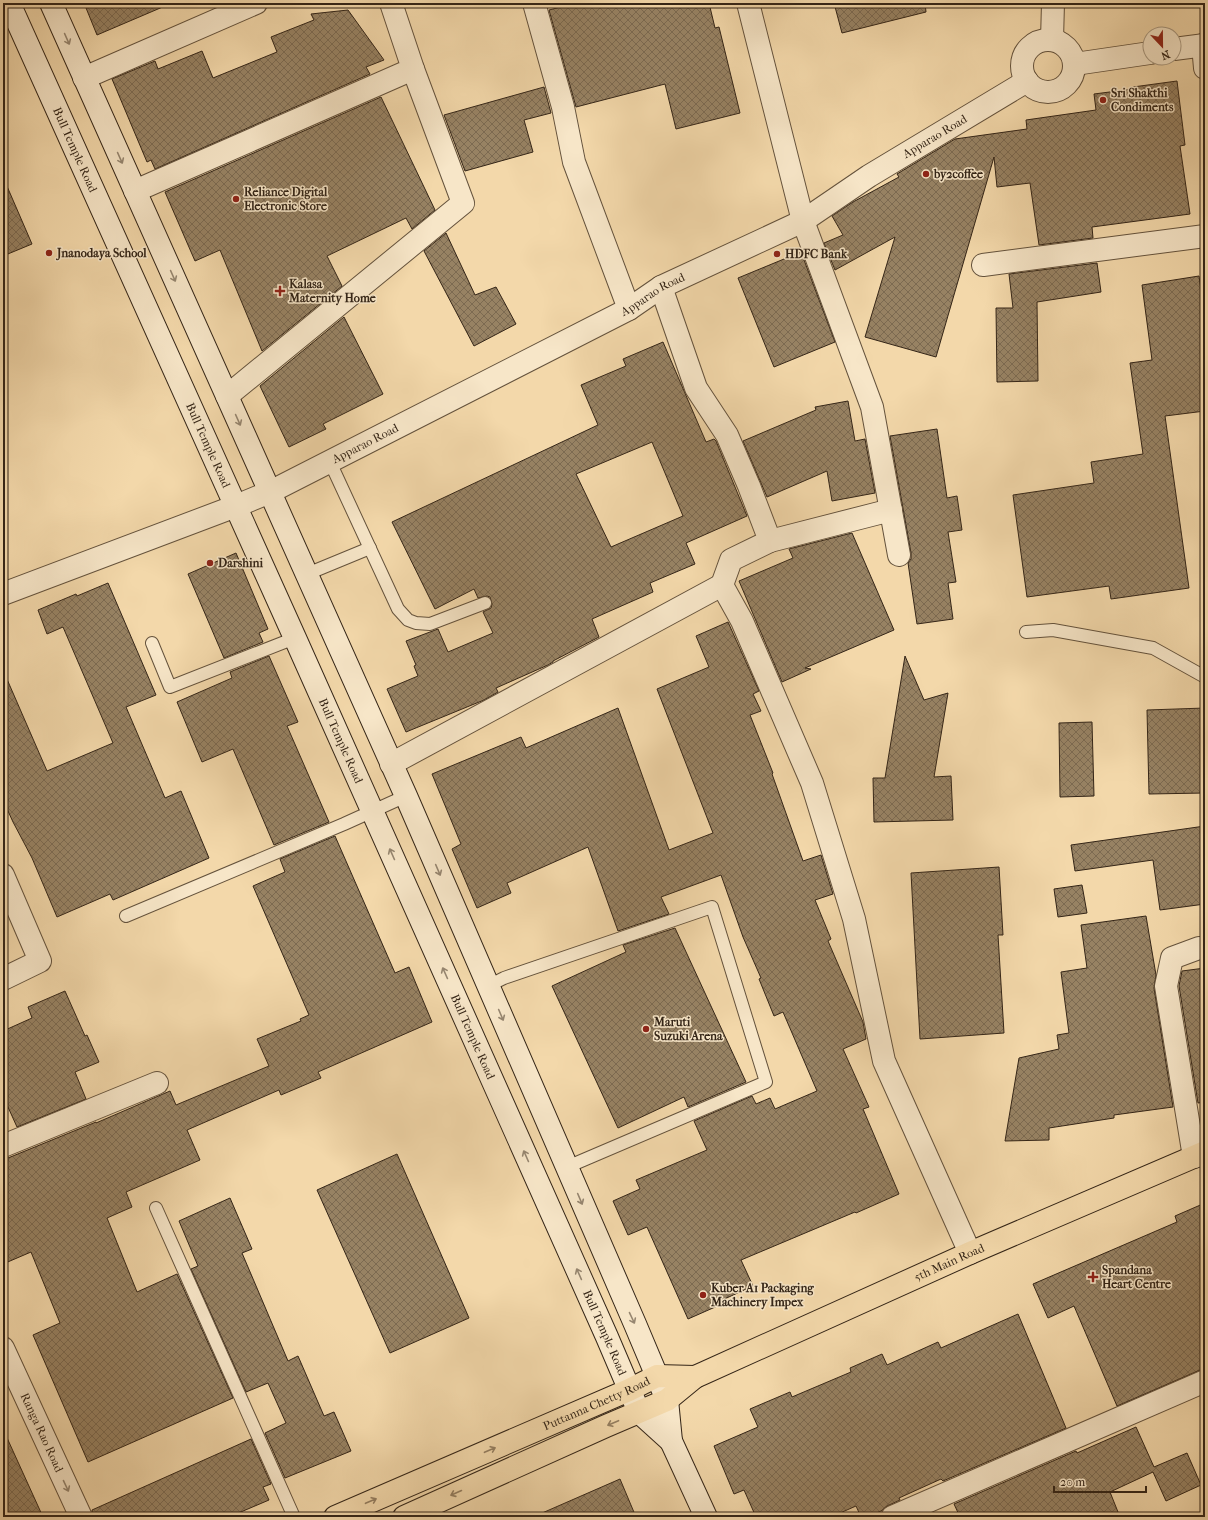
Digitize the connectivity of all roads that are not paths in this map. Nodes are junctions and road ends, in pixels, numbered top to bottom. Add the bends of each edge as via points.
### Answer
1 (9, 3) edge
2 (52, 3) edge
3 (256, 3) edge
4 (390, 3) edge
5 (534, 3) edge
6 (748, 3) edge
7 (1053, 3) edge
8 (1052, 40) junction
9 (1204, 45) edge
10 (1182, 48) edge
11 (1142, 54) edge
12 (1075, 64) junction
13 (1205, 68) edge
14 (413, 69) junction
15 (84, 78) junction
16 (1027, 81) junction
17 (135, 191) junction
18 (803, 221) junction
19 (1205, 236) edge
20 (983, 265) dead end
21 (661, 287) junction
22 (629, 309) junction
23 (227, 396) junction
24 (330, 462) junction
25 (270, 492) junction
26 (236, 506) junction
27 (891, 510) junction
28 (770, 542) junction
29 (370, 548) junction
30 (899, 555) dead end
31 (307, 574) junction
32 (722, 585) junction
33 (3, 594) edge
34 (485, 603) dead end
35 (1026, 632) dead end
36 (296, 638) junction
37 (152, 643) dead end
38 (1205, 678) edge
39 (391, 764) junction
40 (406, 796) junction
41 (372, 811) junction
42 (3, 875) edge
43 (126, 916) dead end
44 (1199, 948) dead end
45 (3, 979) edge
46 (488, 986) junction
47 (156, 1083) dead end
48 (3, 1146) edge
49 (1200, 1154) edge
50 (567, 1167) junction
51 (156, 1208) dead end
52 (970, 1253) junction
53 (3, 1348) edge
54 (657, 1376) junction
55 (695, 1377) junction
56 (1205, 1381) edge
57 (629, 1390) junction
58 (667, 1400) junction
59 (639, 1412) junction
60 (671, 1441) junction
61 (81, 1517) edge
62 (294, 1517) edge
63 (335, 1517) edge
64 (404, 1517) edge
65 (706, 1517) edge
66 (892, 1517) edge

1 - 26 street, Bull Temple Road
2 -> 15 street
3 - 15 street
4 - 14 street
5 - 22 street via 574,162
6 - 18 street
7 - 8 street
8 - 12 street via 1068,48
8 - 16 street via 1038,42 1027,50 1022,65
9 - 10 street
9 - 13 street
11 - 12 street
12 - 16 street via 1070,80 1057,91 1040,91
14 - 17 street
14 - 23 street via 463,203
15 -> 17 street
16 - 18 street, Apparao Road via 869,176
17 -> 23 street
18 - 21 street, Apparao Road
18 - 27 street via 872,407
19 - 20 street
21 - 22 street, Apparao Road
21 - 28 street via 696,388 727,435
22 - 24 street, Apparao Road
23 -> 25 street
24 - 25 street, Apparao Road
24 - 29 lane
25 - 26 street, Apparao Road
25 - 31 street
26 - 33 street, Apparao Road
26 - 36 street, Bull Temple Road
27 - 28 street
27 - 30 street
28 - 32 street via 731,560
29 - 31 lane
29 - 34 lane via 398,609 412,622 430,624
31 - 39 street
32 - 39 street
32 - 52 street via 742,621 812,783 854,919 884,1061
35 - 38 lane via 1053,630 1153,648
36 - 37 lane via 170,687
36 - 41 street, Bull Temple Road
39 - 40 street
40 - 41 lane
40 -> 46 street
41 - 43 lane
57 -> 41 street, Bull Temple Road
42 - 45 street via 40,961
44 - 49 street via 1172,958 1166,986
46 -> 50 street
46 - 50 lane via 504,978 712,907 766,1082
47 - 48 street
49 - 52 main road, 5th Main Road
50 -> 54 street
51 - 62 lane
52 - 55 main road, 5th Main Road
53 -> 61 street, Ranga Rao Road
54 - 55 main road, Puttanna Chetty Road
54 - 57 main road, Puttanna Chetty Road
54 - 58 street
55 - 58 main road, Puttanna Chetty Road
56 - 66 street
57 - 59 street, Bull Temple Road
63 -> 57 main road, Puttanna Chetty Road
58 - 59 main road, Puttanna Chetty Road
58 - 60 street
59 - 60 street, Bull Temple Road
59 -> 64 main road, Puttanna Chetty Road
60 - 65 street

